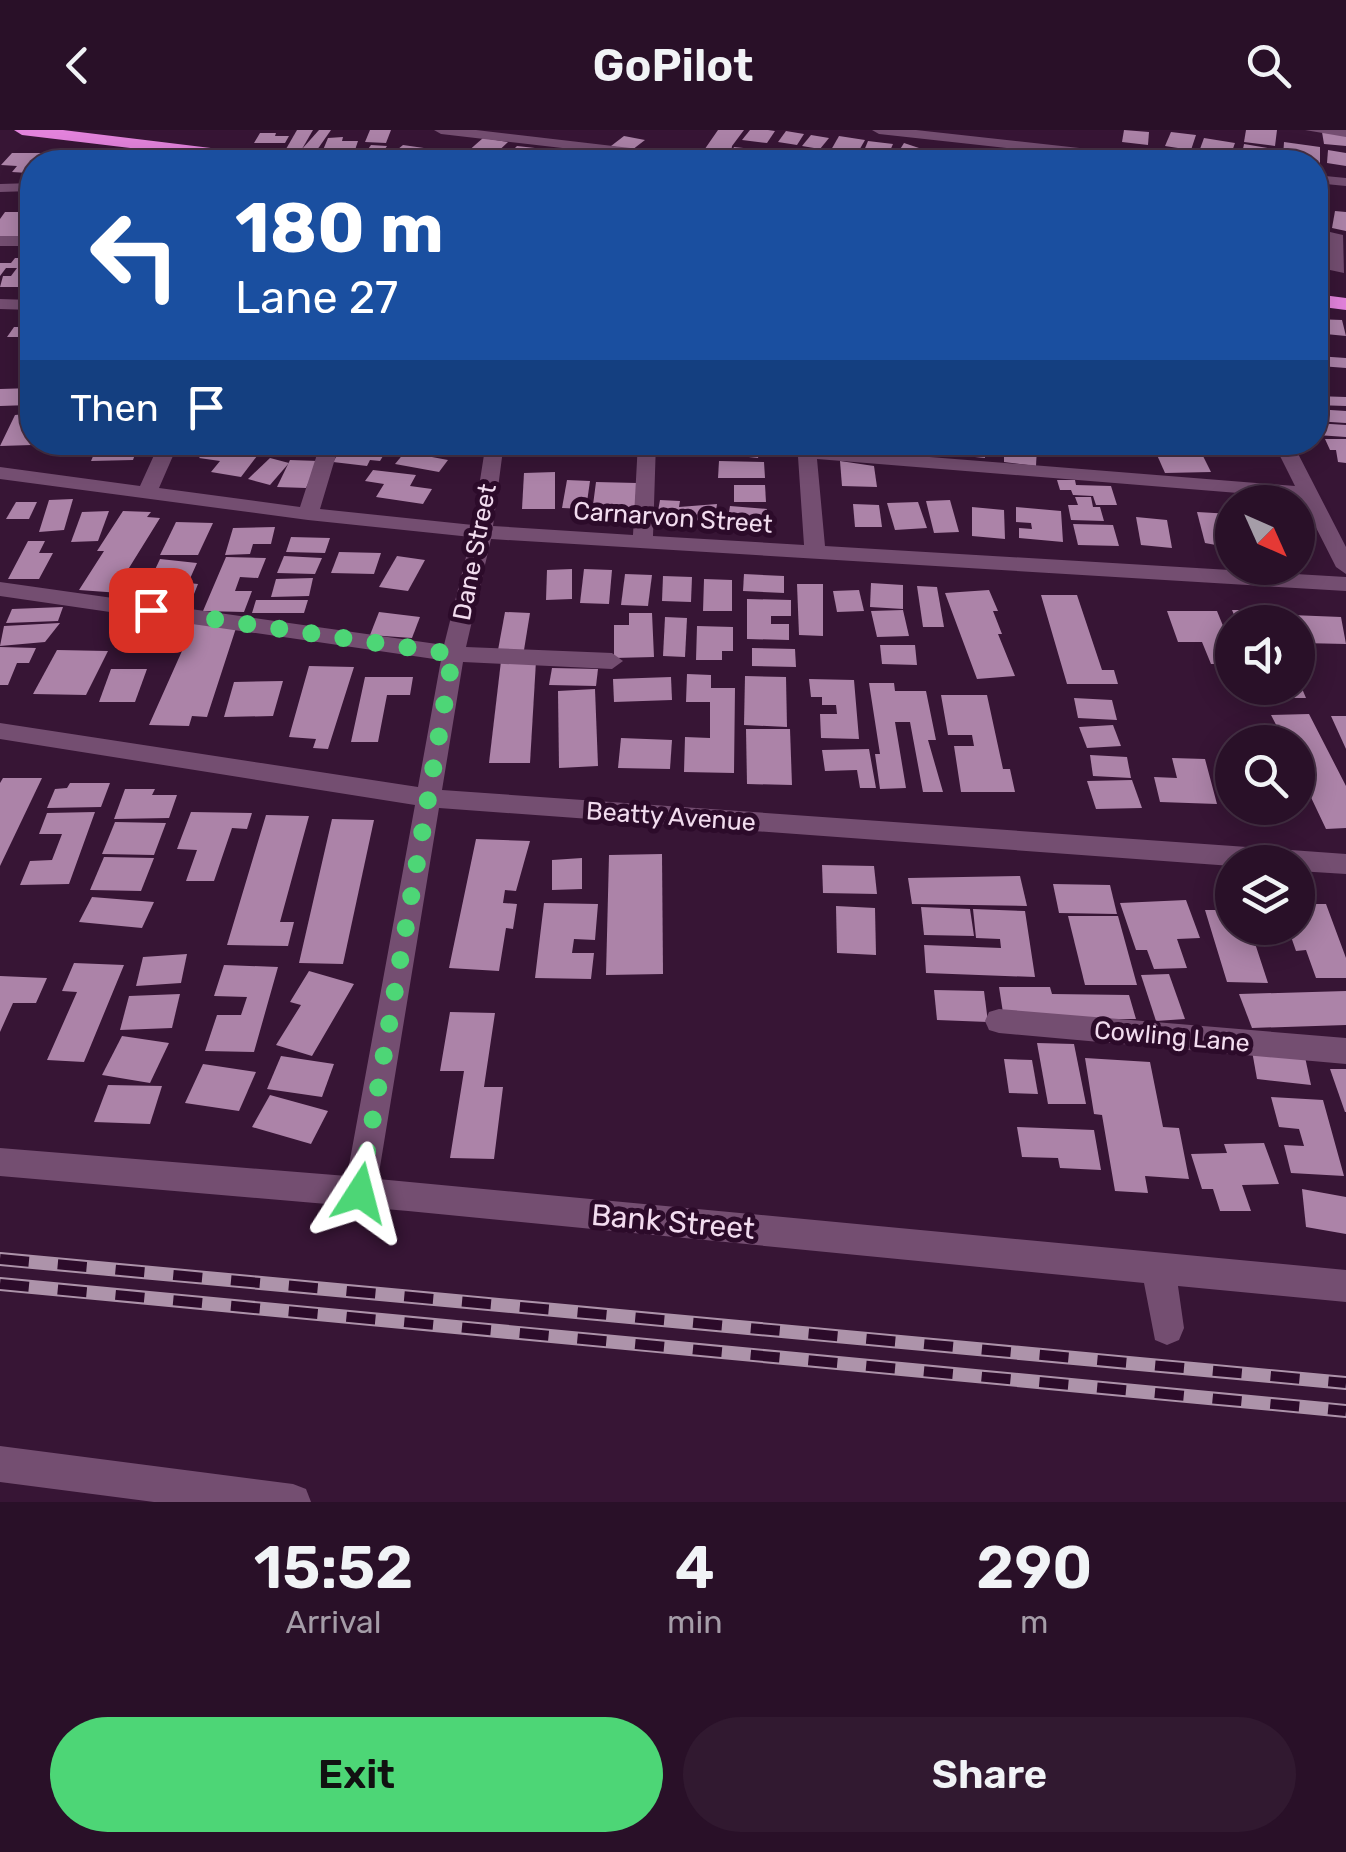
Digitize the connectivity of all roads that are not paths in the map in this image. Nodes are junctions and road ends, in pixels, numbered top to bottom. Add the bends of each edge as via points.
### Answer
1 (22, 130) edge
2 (440, 130) edge
3 (588, 130) edge
4 (878, 130) edge
5 (1312, 130) edge
6 (1346, 133) edge
7 (0, 134) edge
8 (575, 146) junction
9 (131, 150) edge
10 (186, 150) edge
11 (572, 150) edge
12 (610, 150) edge
13 (1060, 150) edge
14 (1340, 236) edge
15 (1338, 270) dead end
16 (164, 455) edge
17 (326, 455) edge
18 (493, 455) edge
19 (647, 455) edge
20 (807, 455) edge
21 (886, 455) edge
22 (1289, 455) edge
23 (0, 473) edge
24 (1228, 485) edge
25 (1304, 485) edge
26 (147, 492) junction
27 (1315, 506) edge
28 (308, 514) junction
29 (482, 532) junction
30 (644, 543) junction
31 (814, 553) junction
32 (1346, 567) edge
33 (1346, 584) edge
34 (0, 589) edge
35 (453, 654) junction
36 (612, 661) dead end
37 (0, 731) edge
38 (430, 798) junction
39 (1346, 864) edge
40 (999, 1021) dead end
41 (1346, 1051) edge
42 (0, 1162) edge
43 (360, 1193) junction
44 (1159, 1268) junction
45 (1346, 1286) edge
46 (1167, 1328) dead end
47 (0, 1464) edge
48 (293, 1502) edge

1 - 10 highway
2 - 8 street
3 - 8 street
4 - 13 street
5 - 6 street
7 - 9 highway
8 - 11 street
8 - 12 street
14 - 15 street
16 - 26 street
17 - 28 street
18 - 29 street, Dane Street
19 - 30 street
20 - 31 street
21 - 24 street
22 - 25 street
23 - 26 street, Carnarvon Street
26 - 28 street, Carnarvon Street
27 - 32 street
28 - 29 street, Carnarvon Street
29 - 30 street, Carnarvon Street
29 - 35 street, Dane Street
30 - 31 street, Carnarvon Street
31 - 33 street, Carnarvon Street
34 - 35 street
35 - 36 street
35 - 38 street, Dane Street
37 - 38 street, Beatty Avenue
38 - 39 street, Beatty Avenue
38 - 43 street, Dane Street
40 - 41 street, Cowling Lane
42 - 43 street, Bank Street
43 - 44 street, Bank Street
44 - 45 street, Bank Street
44 - 46 street
47 - 48 street

